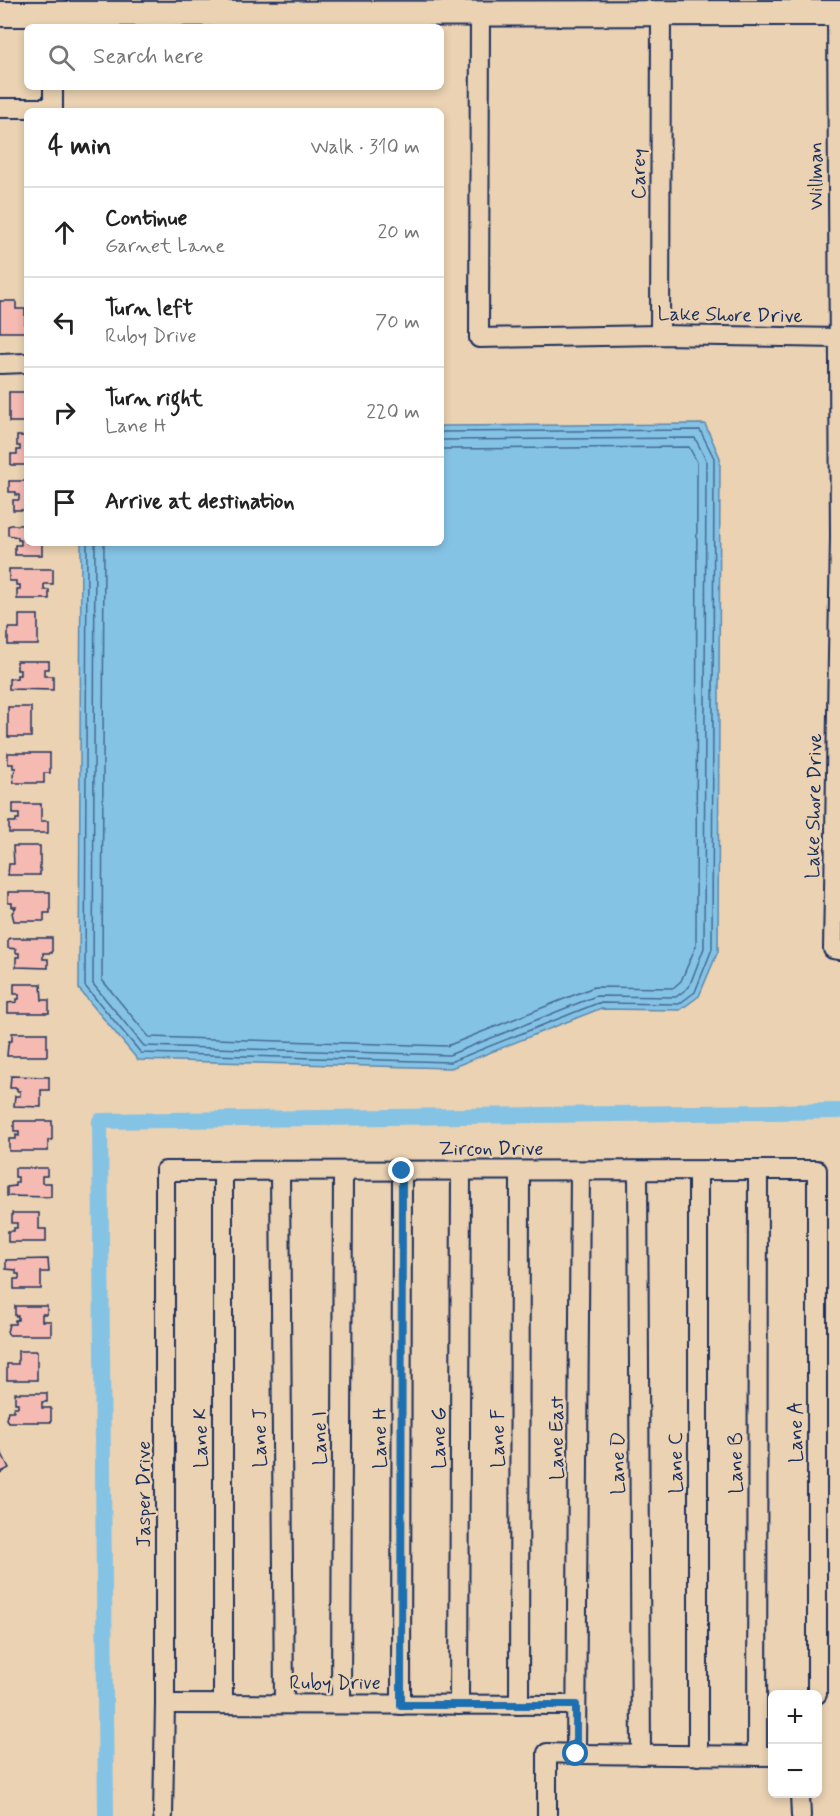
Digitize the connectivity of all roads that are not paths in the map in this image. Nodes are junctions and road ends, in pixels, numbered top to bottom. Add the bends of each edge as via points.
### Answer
1 (660, 12) junction
2 (480, 13) junction
3 (838, 13) edge
4 (0, 14) edge
5 (54, 20) edge
6 (54, 90) edge
7 (0, 108) edge
8 (24, 108) edge
9 (53, 108) edge
10 (660, 335) junction
11 (838, 338) junction
12 (24, 363) edge
13 (0, 364) edge
14 (840, 537) edge
15 (838, 747) edge
16 (837, 949) edge
17 (758, 1170) junction
18 (817, 1170) joint
19 (165, 1171) joint
20 (223, 1171) junction
21 (280, 1171) junction
22 (343, 1171) junction
23 (402, 1171) junction
24 (461, 1171) junction
25 (520, 1171) junction
26 (580, 1171) junction
27 (638, 1171) junction
28 (698, 1171) junction
29 (817, 1690) edge
30 (165, 1704) junction
31 (223, 1704) junction
32 (284, 1704) junction
33 (341, 1704) junction
34 (401, 1705) junction
35 (459, 1705) junction
36 (519, 1705) junction
37 (576, 1705) junction
38 (576, 1754) junction
39 (640, 1755) junction
40 (698, 1756) junction
41 (765, 1756) edge
42 (800, 1798) edge
43 (163, 1816) edge
44 (547, 1816) edge
45 (801, 1816) edge

1 - 2 main road
1 - 3 main road
1 - 10 street, Carey
2 - 5 main road
2 - 10 street, Lake Shore Drive via 479,338
3 - 11 street, Willman
4 - 5 main road
6 - 9 street
7 - 8 street
10 - 11 street, Lake Shore Drive
11 - 14 street, Lake Shore Drive
12 - 13 street
14 - 15 street, Lake Shore Drive
15 - 16 street, Lake Shore Drive
17 - 18 street, Zircon Drive
17 - 28 street, Zircon Drive
17 - 41 street, Lane B
18 - 29 street, Lane A
19 - 20 street, Zircon Drive
19 - 30 street, Jasper Drive
20 - 21 street, Zircon Drive
20 - 31 street, Lane K
21 - 22 street, Zircon Drive
21 - 32 street, Lane J
22 - 23 street, Zircon Drive
22 - 33 street, Lane I
23 - 24 street, Zircon Drive
23 - 34 street, Lane H
24 - 25 street, Zircon Drive
24 - 35 street, Lane G
25 - 26 street, Zircon Drive
25 - 36 street, Lane F
26 - 27 street, Zircon Drive
26 - 37 street, Lane East
27 - 28 street, Zircon Drive
27 - 39 street, Lane D
28 - 40 street, Lane C
30 - 31 street, Ruby Drive
30 - 43 street, Jasper Drive
31 - 32 street, Ruby Drive
32 - 33 street, Ruby Drive
33 - 34 street, Ruby Drive
34 - 35 street, Ruby Drive
35 - 36 street, Ruby Drive
36 - 37 street, Ruby Drive
37 - 38 street, Lane East
38 - 39 street
38 - 44 street via 547,1754
39 - 40 street
40 - 41 street
42 - 45 street

